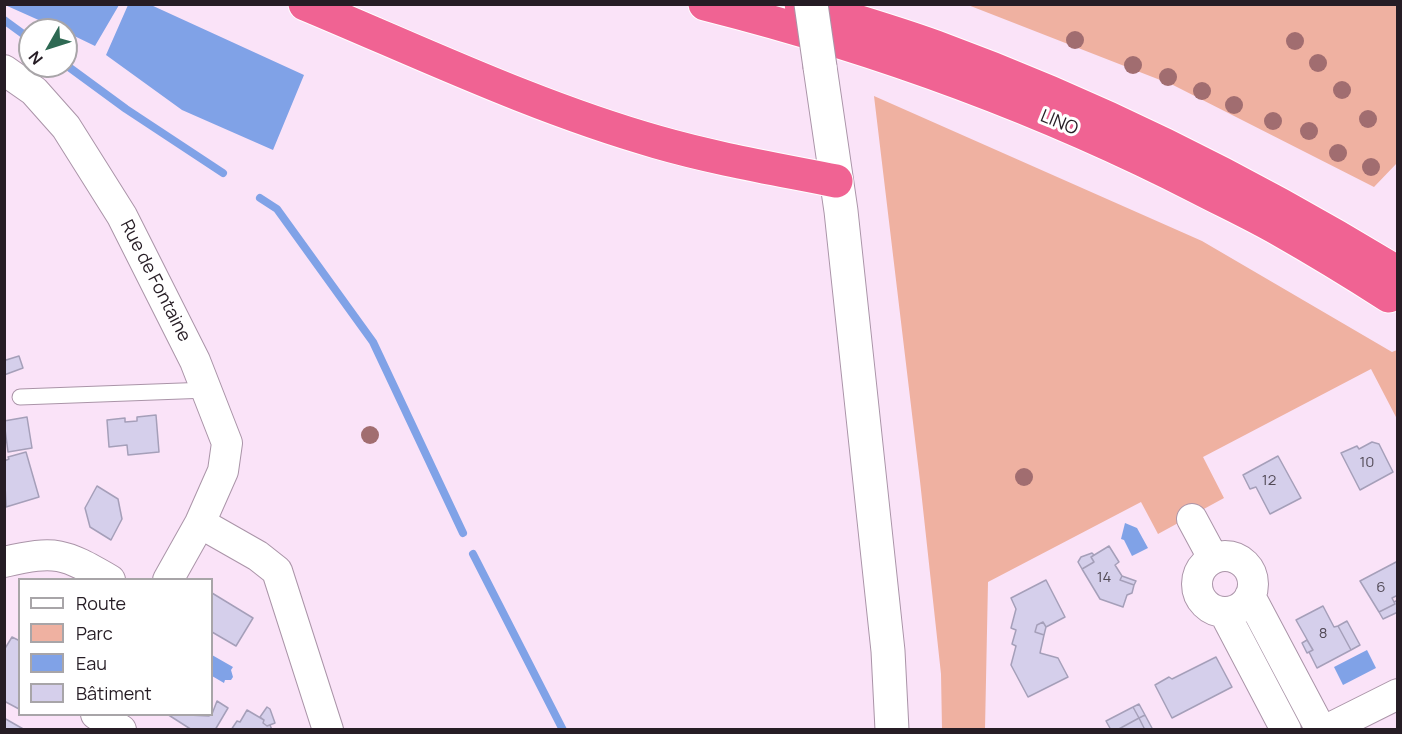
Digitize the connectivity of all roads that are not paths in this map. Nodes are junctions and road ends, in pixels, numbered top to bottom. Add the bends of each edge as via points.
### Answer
1 (305, 4) edge
2 (705, 4) edge
3 (801, 4) edge
4 (811, 4) edge
5 (4, 70) edge
6 (836, 182) junction
7 (1393, 284) edge
8 (208, 390) junction
9 (20, 397) dead end
10 (1192, 519) dead end
11 (200, 522) junction
12 (1213, 558) junction
13 (4, 562) edge
14 (108, 578) edge
15 (169, 578) edge
16 (1250, 596) junction
17 (1224, 612) junction
18 (1398, 694) edge
19 (93, 716) edge
20 (98, 716) edge
21 (84, 729) edge
22 (122, 729) edge
23 (328, 729) edge
24 (892, 729) edge
25 (1286, 729) edge
26 (1321, 729) edge
27 (1326, 729) edge

1 - 6 highway via 534,100 605,125 658,142
2 - 7 highway, LINO via 854,47 1072,128
3 - 7 highway, LINO via 935,47 1151,137 1349,243
4 - 6 street, bridge
5 - 8 street, Rue de Fontaine via 34,91 66,127 122,216
6 - 24 street via 888,651
8 - 9 lane
8 - 11 street, Rue de Fontaine via 227,442 224,471
10 - 12 street
11 - 15 street, Rue de Fontaine
11 - 23 street via 277,571
12 - 16 street via 1231,556 1247,566 1254,582
12 - 17 street via 1200,571 1197,590 1207,605
13 - 14 street via 53,554 75,560
16 - 17 street via 1242,607
16 - 26 street
17 - 25 street
18 - 27 street
19 - 21 street
20 - 22 street

